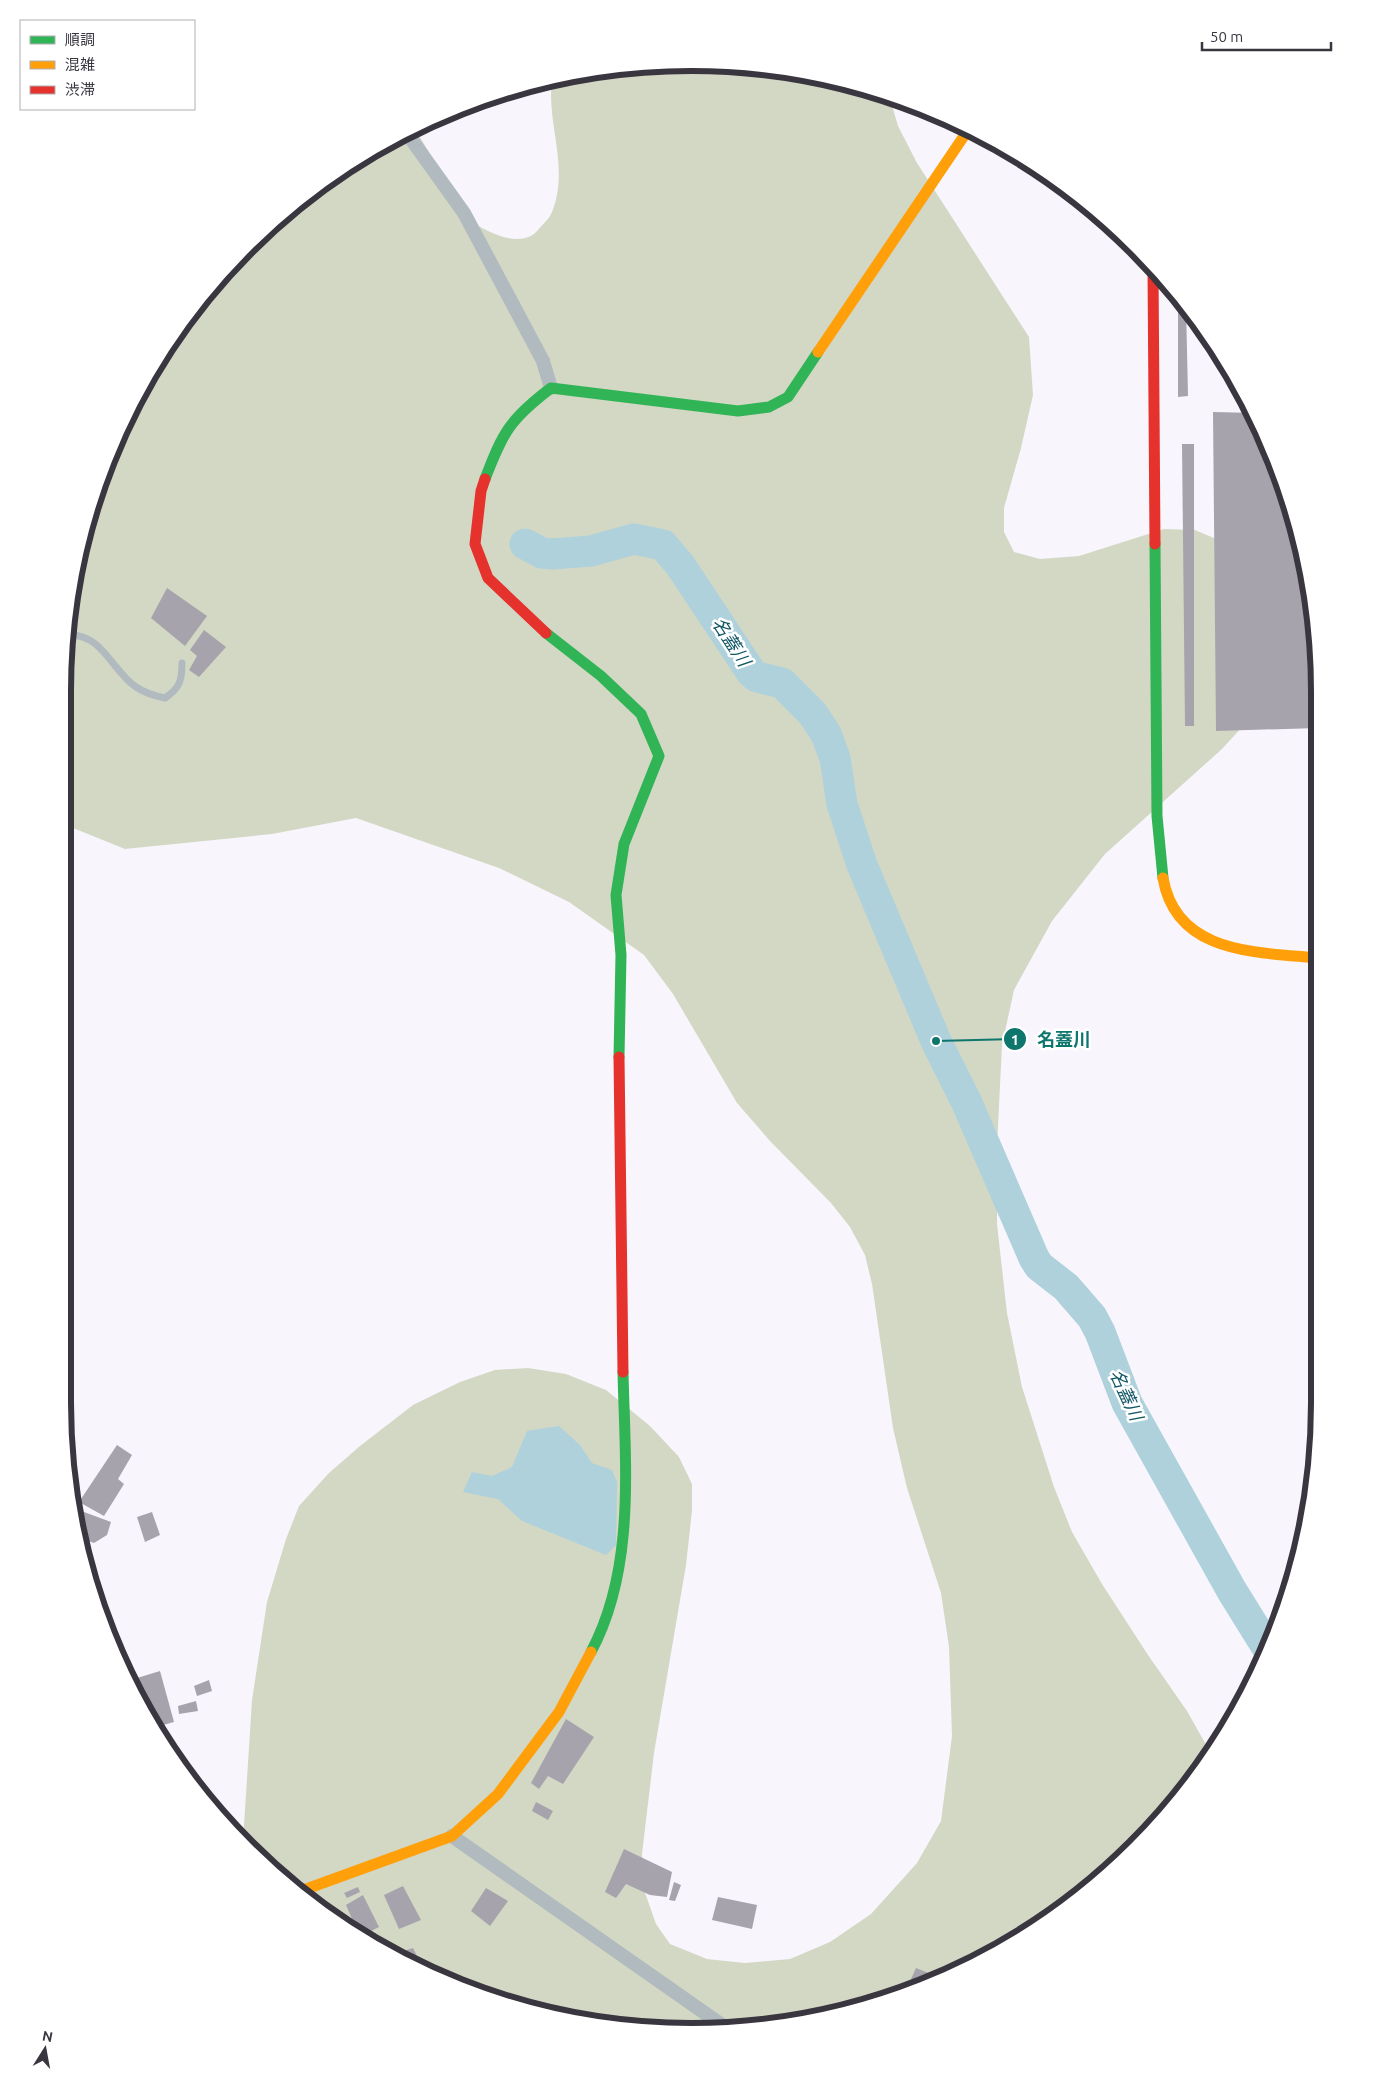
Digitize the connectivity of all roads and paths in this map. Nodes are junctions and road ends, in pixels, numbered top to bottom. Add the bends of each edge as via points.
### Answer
1 (965, 135) edge
2 (411, 138) edge
3 (1153, 278) edge
4 (551, 388) junction
5 (75, 634) edge
6 (182, 663) dead end
7 (1311, 957) edge
8 (452, 1836) junction
9 (307, 1889) edge
10 (717, 2022) edge

1 - 4 street via 788,397 769,407 738,411
2 - 4 street via 464,213 543,361
3 - 7 street via 1157,816 1170,902 1183,923 1229,947
4 - 8 street via 521,411 500,440 481,491 475,544 488,578 533,622 601,676 641,714 659,756 624,844 616,895 621,955 618,1110 623,1548 603,1630 559,1712 498,1794
5 - 6 lane via 98,645 135,686 151,695 165,698 176,690 182,680
8 - 9 street
8 - 10 street

